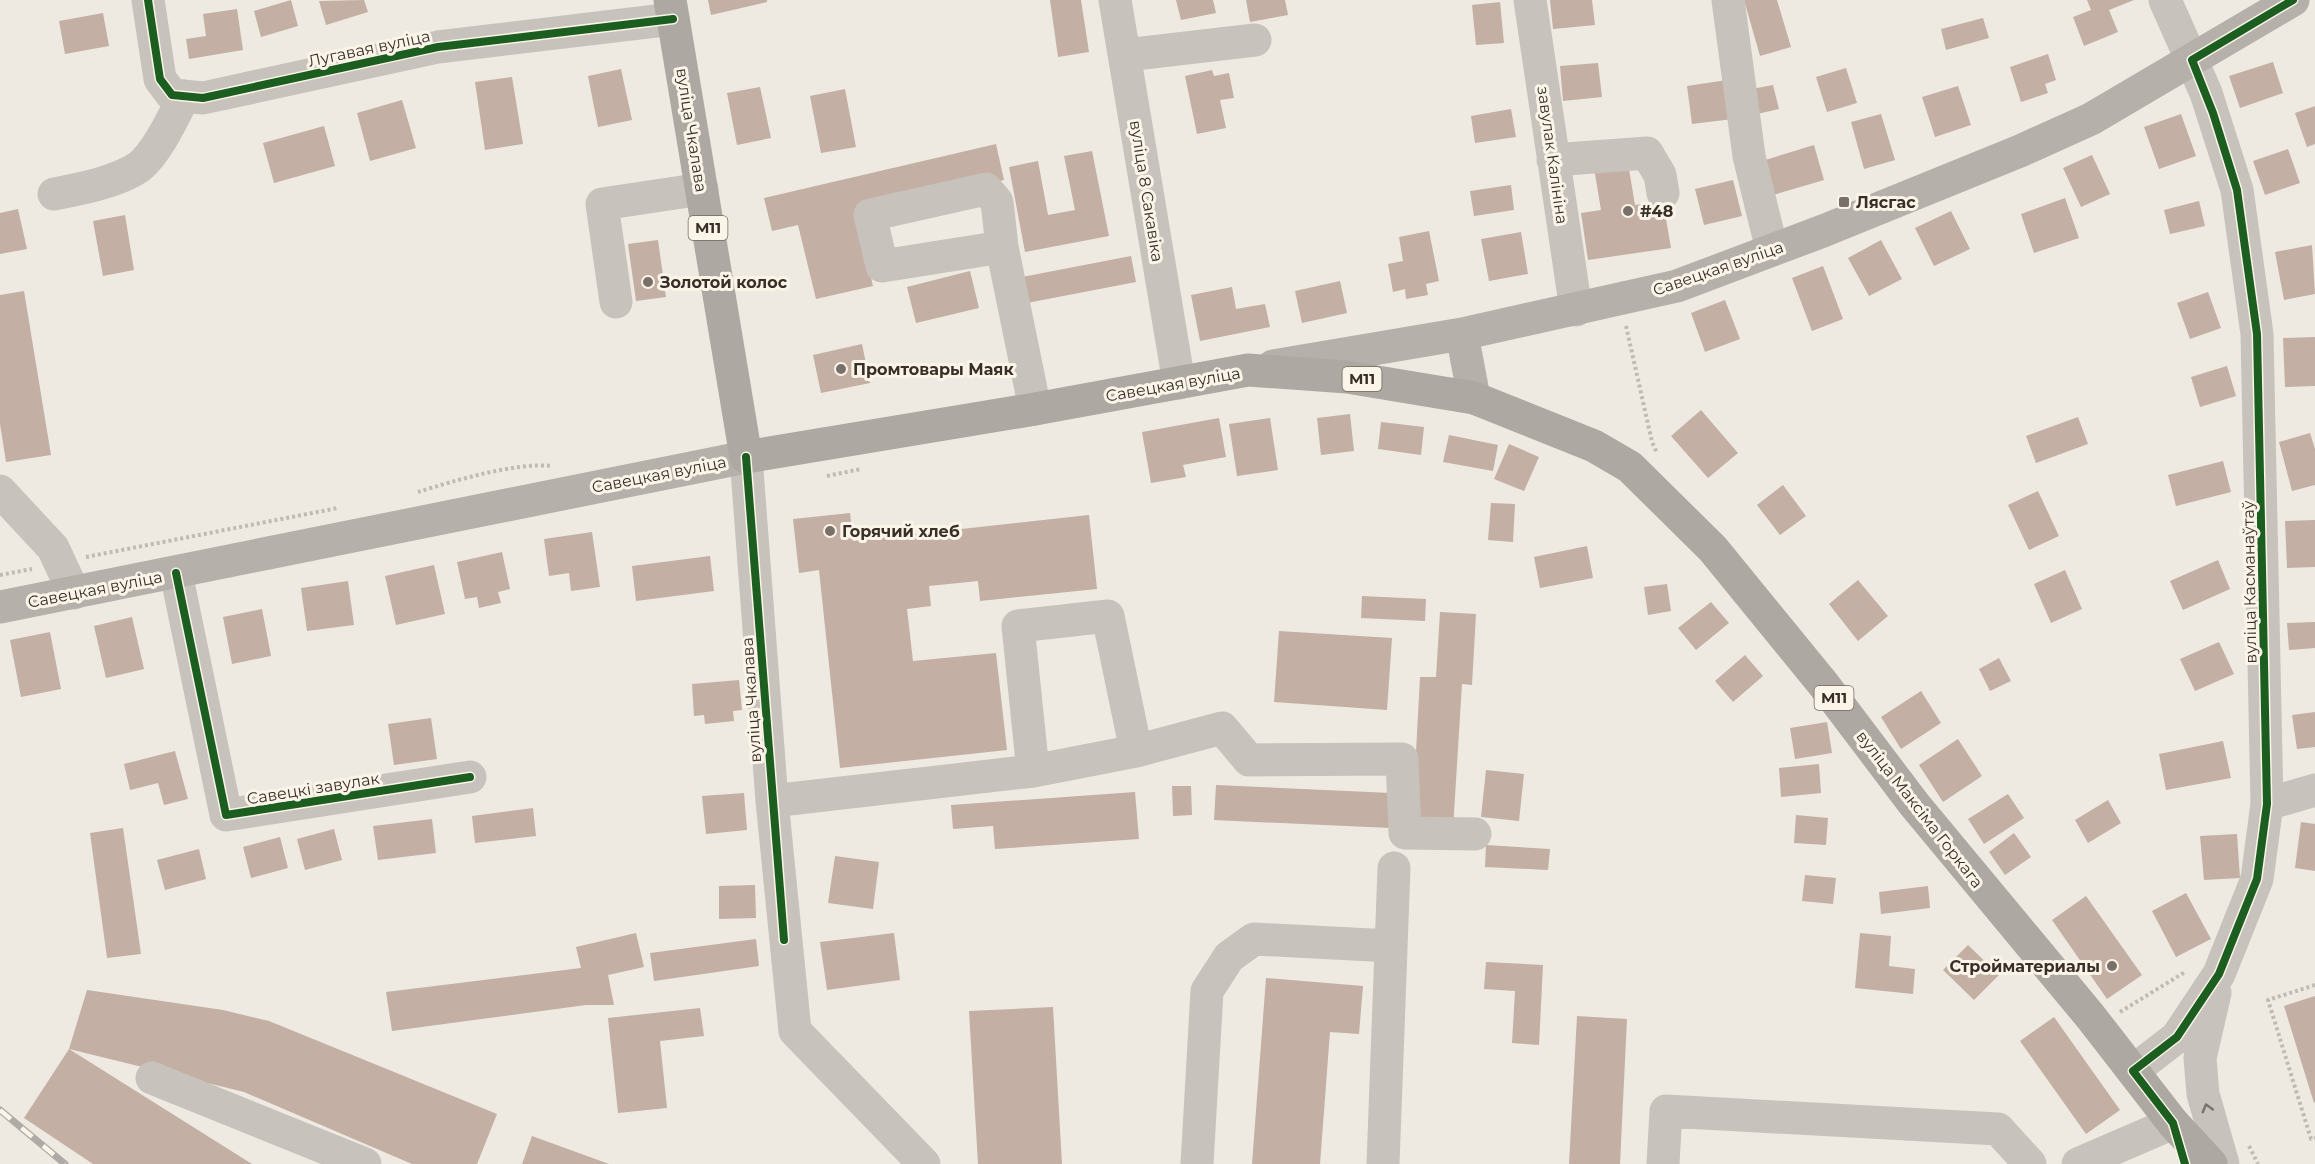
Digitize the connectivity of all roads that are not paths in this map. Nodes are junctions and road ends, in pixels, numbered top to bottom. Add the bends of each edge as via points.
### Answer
1 (148, 0) edge
2 (1115, 0) edge
3 (1530, 0) edge
4 (1728, 0) edge
5 (2165, 0) edge
6 (2293, 0) edge
7 (672, 9) edge
8 (1254, 40) dead end
9 (1125, 55) junction
10 (2192, 60) junction
11 (184, 96) junction
12 (1554, 160) junction
13 (702, 189) junction
14 (1663, 193) dead end
15 (54, 194) dead end
16 (1002, 247) dead end
17 (1772, 250) junction
18 (616, 302) dead end
19 (1576, 310) junction
20 (1462, 334) junction
21 (1248, 370) junction
22 (1179, 383) junction
23 (1474, 398) junction
24 (1035, 409) junction
25 (746, 457) junction
26 (0, 491) edge
27 (176, 573) junction
28 (74, 593) junction
29 (0, 607) edge
30 (1136, 751) junction
31 (1033, 771) junction
32 (470, 777) dead end
33 (2315, 790) edge
34 (772, 801) junction
35 (2267, 804) junction
36 (1475, 834) dead end
37 (1394, 868) dead end
38 (1391, 946) junction
39 (2219, 974) junction
40 (2133, 1071) junction
41 (152, 1078) dead end
42 (2173, 1123) junction
43 (366, 1164) edge
44 (924, 1164) edge
45 (1197, 1164) edge
46 (1383, 1164) edge
47 (1663, 1164) edge
48 (2030, 1164) edge
49 (2078, 1164) edge
50 (2185, 1164) edge
51 (2211, 1164) edge
52 (2223, 1164) edge

1 - 11 street via 160,79 172,94
2 - 9 street, вуліца 8 Сакавіка
3 - 12 street, завулак Калініна
4 - 17 street via 1749,156
5 - 10 street, вуліца Касманаўтаў
6 - 10 main road, Савецкая вуліца
7 - 11 street, Лугавая вуліца via 438,47 203,98
7 - 13 highway, вуліца Чкалава / М11
8 - 9 street
9 - 22 street, вуліца 8 Сакавіка
10 - 17 main road, Савецкая вуліца via 2136,95 2020,151
10 - 35 street, вуліца Касманаўтаў via 2237,189 2257,334
11 - 15 street via 167,130 139,166 94,186
12 - 14 street via 1647,153 1660,175
12 - 19 street, завулак Калініна
13 - 18 street via 602,204
13 - 25 highway, вуліца Чкалава / М11
16 - 24 street
17 - 19 main road, Савецкая вуліца via 1677,286
19 - 20 main road, Савецкая вуліца
20 - 21 main road, Савецкая вуліца
20 - 23 main road
21 - 22 highway, Савецкая вуліца / М11
21 - 23 highway, вуліца Максіма Горкага / М11 via 1347,376
22 - 24 highway, Савецкая вуліца / М11
23 - 40 highway, вуліца Максіма Горкага / М11 via 1594,446 1630,467 1713,549 1824,685 1921,813
24 - 25 highway, Савецкая вуліца / М11
25 - 27 main road, Савецкая вуліца
25 - 34 street, вуліца Чкалава
26 - 28 street via 53,548
27 - 28 main road, Савецкая вуліца
27 - 32 street, Савецкі завулак via 226,815
28 - 29 main road, Савецкая вуліца
30 - 31 street
30 - 31 street via 1108,616 1018,626
30 - 36 street via 1222,728 1249,760 1402,759 1405,833
31 - 34 street
33 - 35 street
34 - 44 street, вуліца Чкалава via 795,1031
35 - 39 street, вуліца Касманаўтаў via 2257,879
37 - 38 street
38 - 45 street via 1254,939 1228,957 1207,991
38 - 46 street
39 - 40 street, вуліца Касманаўтаў via 2177,1037
52 -> 39 street via 2203,1094 2200,1058
40 - 42 highway, вуліца Максіма Горкага / М11
41 - 43 street
42 - 49 street
42 - 50 highway, вуліца Максіма Горкага / М11
42 - 51 highway, вуліца Максіма Горкага / М11
47 - 48 street via 1666,1111 1998,1129

